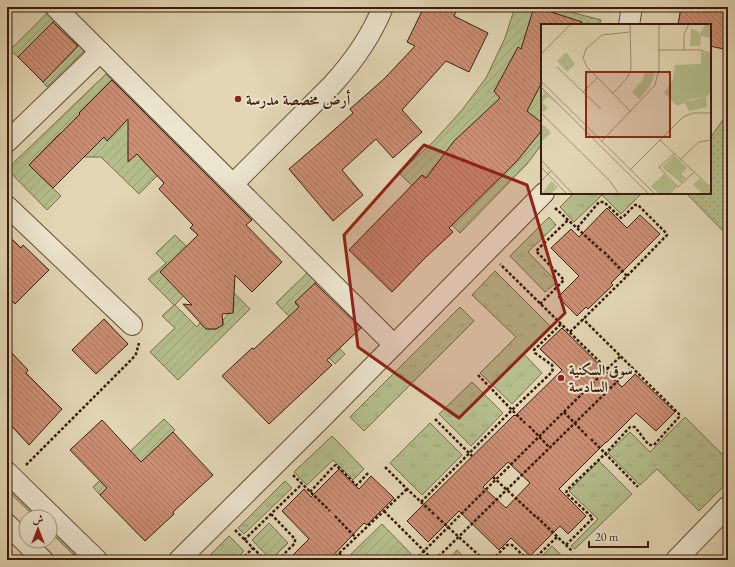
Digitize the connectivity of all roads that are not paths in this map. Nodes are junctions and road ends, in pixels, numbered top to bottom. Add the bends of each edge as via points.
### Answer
1 (55, 7) edge
2 (383, 7) edge
3 (632, 7) edge
4 (629, 24) edge
5 (100, 52) junction
6 (7, 142) edge
7 (233, 184) junction
8 (543, 194) edge
9 (7, 206) edge
10 (132, 325) road end
11 (394, 345) junction
12 (10, 475) edge
13 (728, 506) edge
14 (7, 524) edge
15 (43, 560) edge
16 (97, 560) edge
17 (178, 560) edge
18 (676, 560) edge

1 - 5 street
2 - 7 street via 370,35 346,70
3 - 4 street
5 - 6 street
5 - 7 street
7 - 11 street
8 - 11 street
9 - 10 street
11 - 17 street
12 - 16 street
13 - 18 street
14 - 15 street

